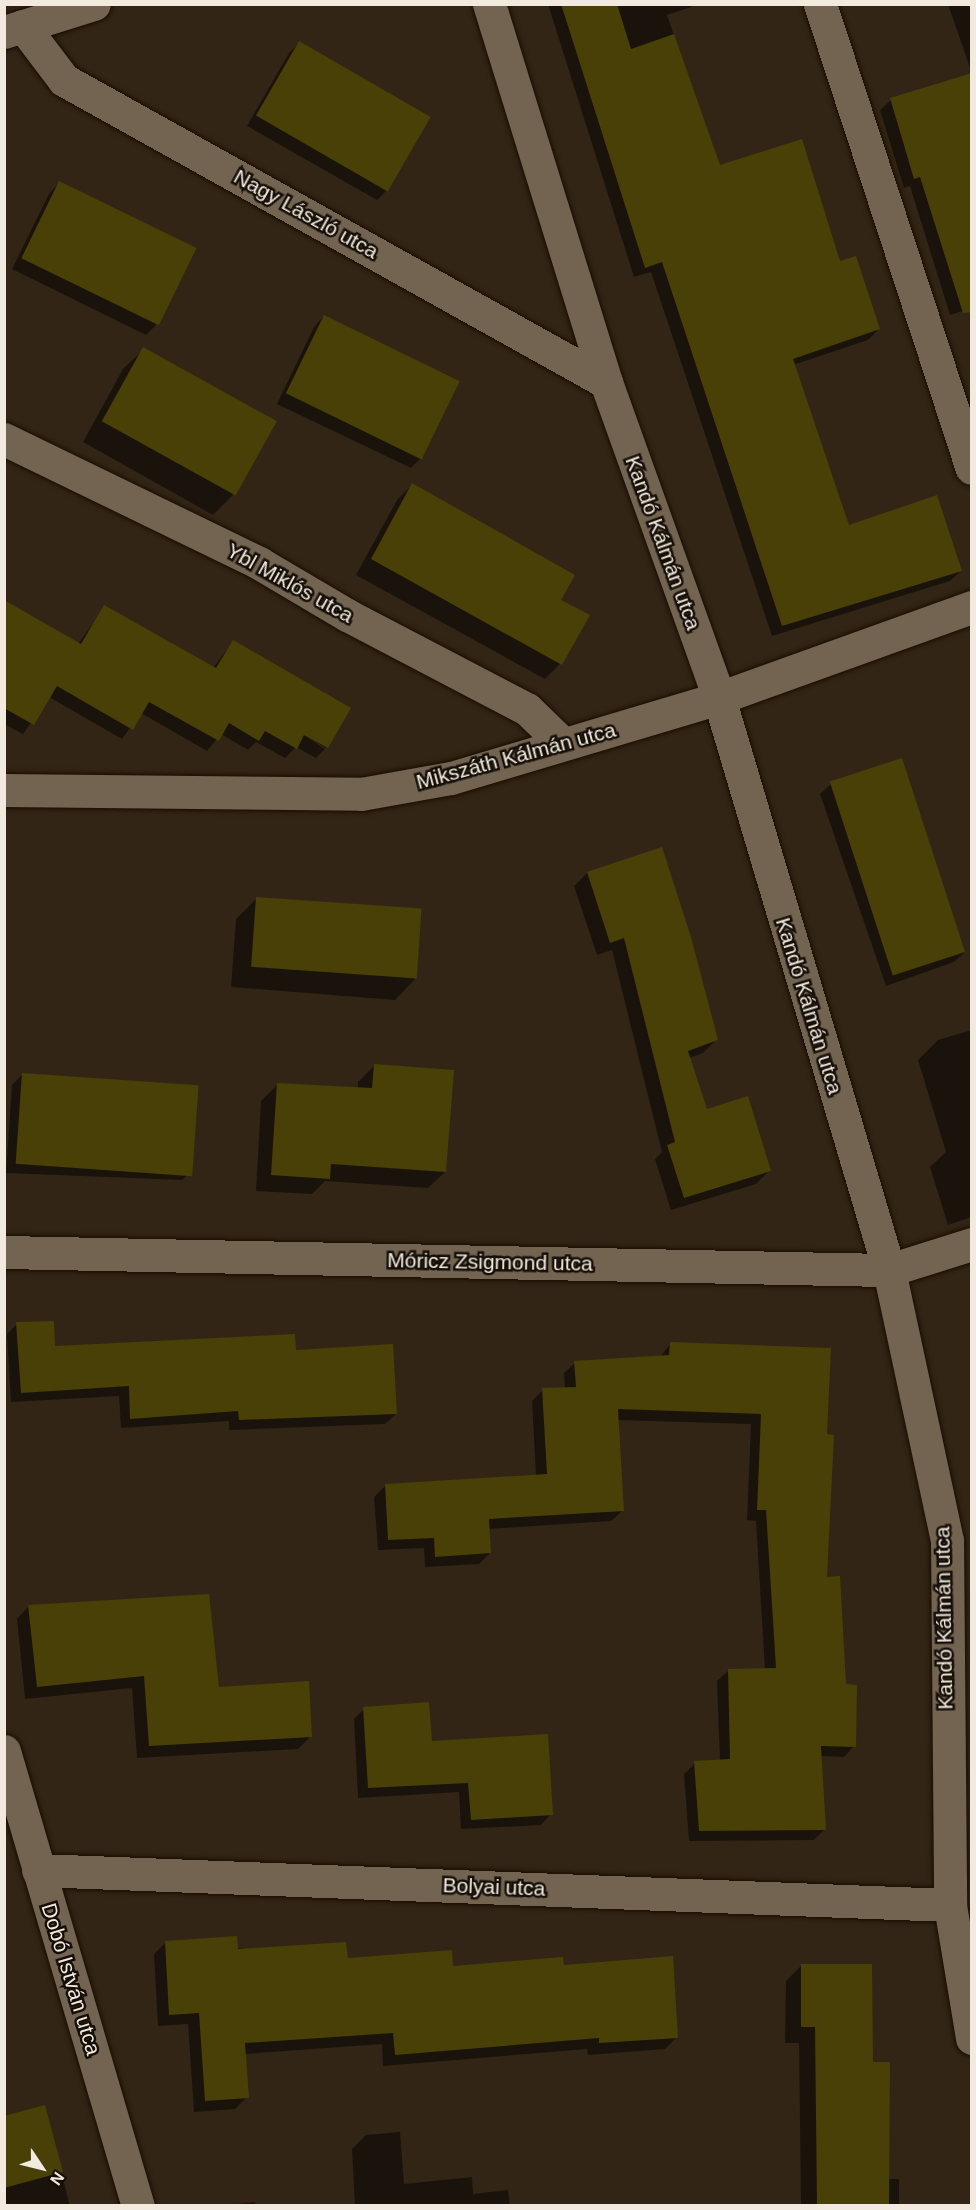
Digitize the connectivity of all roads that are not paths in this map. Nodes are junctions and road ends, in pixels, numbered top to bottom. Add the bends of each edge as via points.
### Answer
1 (94, 4) edge
2 (489, 4) edge
3 (820, 4) edge
4 (14, 29) edge
5 (606, 382) junction
6 (4, 439) edge
7 (972, 468) edge
8 (972, 607) edge
9 (718, 698) junction
10 (563, 744) junction
11 (4, 790) edge
12 (972, 1244) edge
13 (4, 1252) edge
14 (889, 1270) junction
15 (4, 1751) edge
16 (38, 1870) junction
17 (950, 1905) junction
18 (972, 2038) edge
19 (138, 2205) edge

1 - 4 street
2 - 5 street, Kandó Kálmán utca
3 - 7 street
4 - 5 street, Nagy László utca via 64,80
5 - 9 street, Kandó Kálmán utca
6 - 10 street, Ybl Miklós utca via 259,563 347,615 527,709
8 - 9 street, Mikszáth Kálmán utca
9 - 10 street, Mikszáth Kálmán utca
9 - 14 street, Kandó Kálmán utca
10 - 11 street, Mikszáth Kálmán utca via 451,778 362,794
12 - 14 street, Móricz Zsigmond utca
13 - 14 street, Móricz Zsigmond utca
14 - 17 street, Kandó Kálmán utca via 947,1540
15 - 16 street, Dobó István utca
16 - 17 street, Bolyai utca
16 - 19 street, Dobó István utca
17 - 18 street, Kandó Kálmán utca

